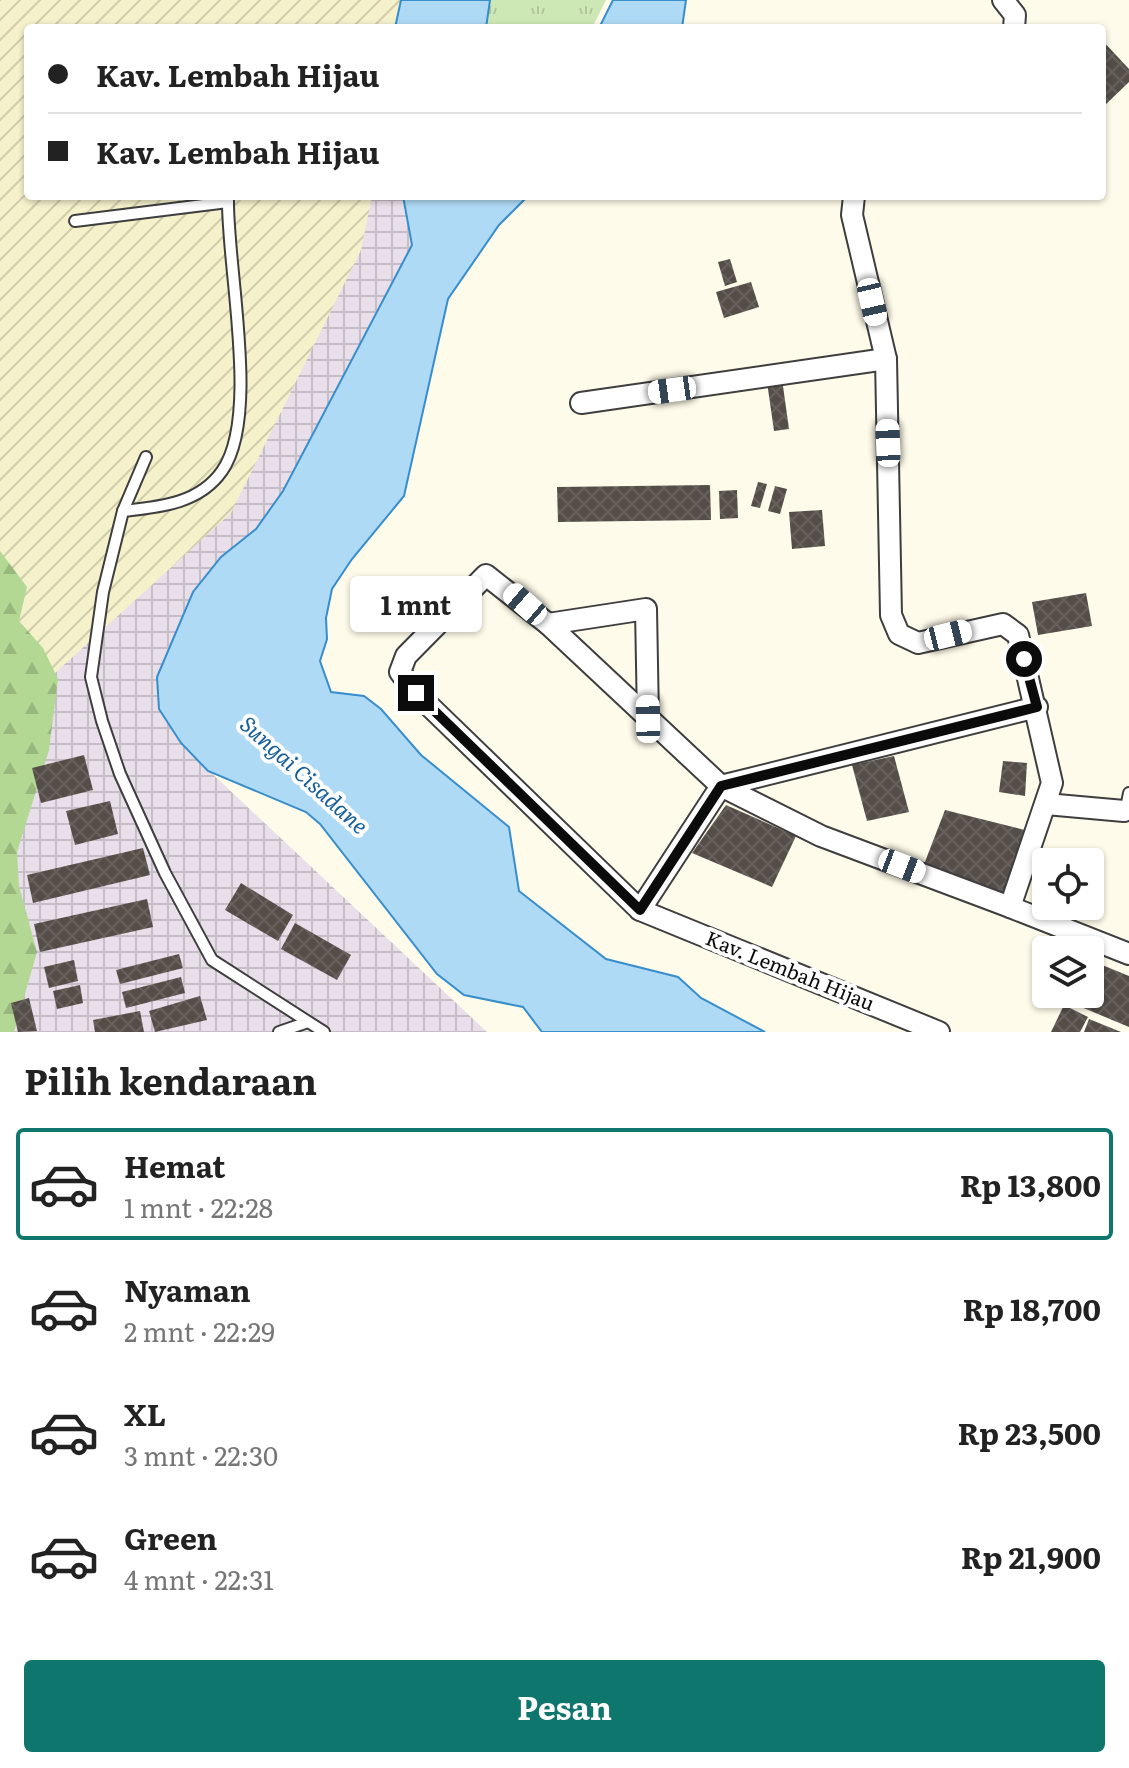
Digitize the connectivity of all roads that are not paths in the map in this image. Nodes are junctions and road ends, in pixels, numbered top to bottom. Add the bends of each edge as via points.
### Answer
1 (1003, 0) edge
2 (1014, 24) edge
3 (221, 200) edge
4 (228, 200) edge
5 (854, 200) edge
6 (75, 221) dead end
7 (886, 359) junction
8 (581, 403) dead end
9 (146, 457) dead end
10 (123, 511) junction
11 (548, 624) junction
12 (1037, 707) junction
13 (648, 719) junction
14 (721, 786) junction
15 (1046, 804) junction
16 (1127, 808) edge
17 (1010, 907) junction
18 (640, 910) junction
19 (1129, 954) edge
20 (308, 1022) junction
21 (279, 1032) edge
22 (324, 1032) edge
23 (939, 1032) edge

1 - 2 street via 1015,15
3 - 6 lane
4 - 10 lane via 240,375 235,438 222,470 189,498 170,506
5 - 7 street via 852,215
7 - 8 street
7 - 12 street via 891,615 899,634 918,643 1003,624 1018,635
9 - 10 lane
10 - 20 lane via 103,592 91,677 120,774 212,960
11 - 13 street, Kav. Lembah Hijau
11 - 13 street via 646,609
11 - 18 street, Kav. Lembah Hijau via 486,575 406,656 400,672
12 - 14 street
12 - 15 street via 1052,783
13 - 14 street, Kav. Lembah Hijau
14 - 17 street, Kav. Lembah Hijau via 821,836
14 - 18 street
15 - 16 street
15 - 17 street
17 - 19 street, Kav. Lembah Hijau
18 - 23 street, Kav. Lembah Hijau
20 - 21 lane
20 - 22 lane

